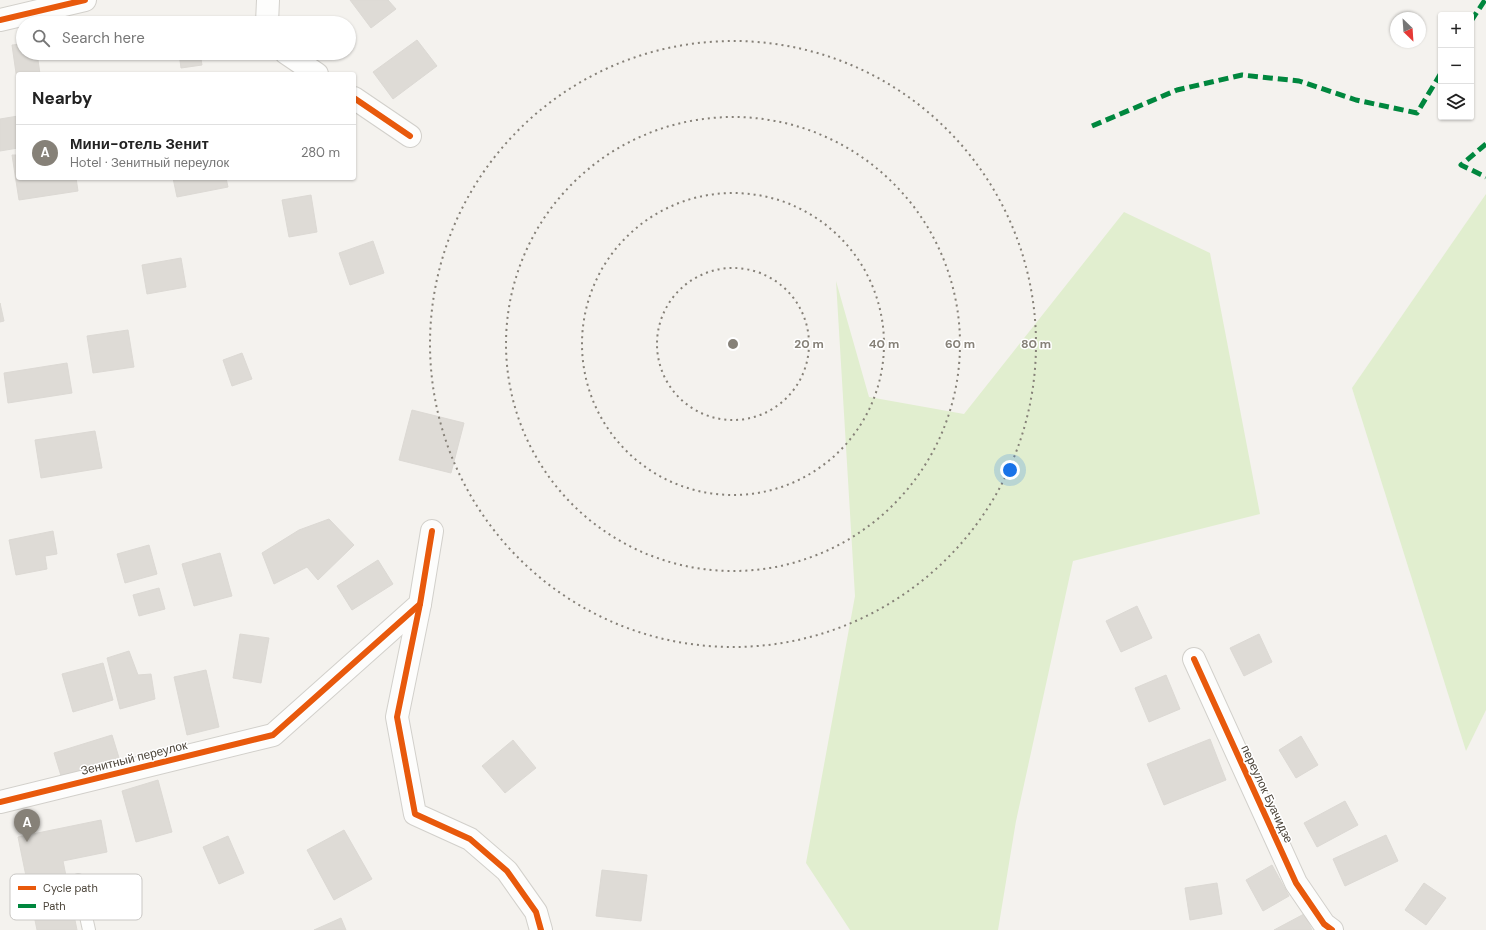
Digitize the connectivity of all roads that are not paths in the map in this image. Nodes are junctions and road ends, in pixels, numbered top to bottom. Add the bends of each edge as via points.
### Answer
1 (85, 0) edge
2 (268, 0) edge
3 (16, 16) edge
4 (17, 16) edge
5 (268, 16) edge
6 (0, 20) edge
7 (297, 60) edge
8 (315, 72) edge
9 (356, 99) edge
10 (410, 136) dead end
11 (432, 531) dead end
12 (420, 604) junction
13 (1194, 660) dead end
14 (0, 802) edge
15 (87, 920) edge
16 (89, 930) edge
17 (541, 930) edge
18 (1332, 930) edge

1 - 4 street
2 - 5 street
3 - 6 street
7 - 8 street
9 - 10 street
11 - 12 street
12 - 14 street, Зенитный переулок via 273,735
12 - 17 street via 397,717 414,814 470,839 507,871 536,912
13 - 18 street, переулок Буачидзе via 1296,883 1324,924
15 - 16 lane

